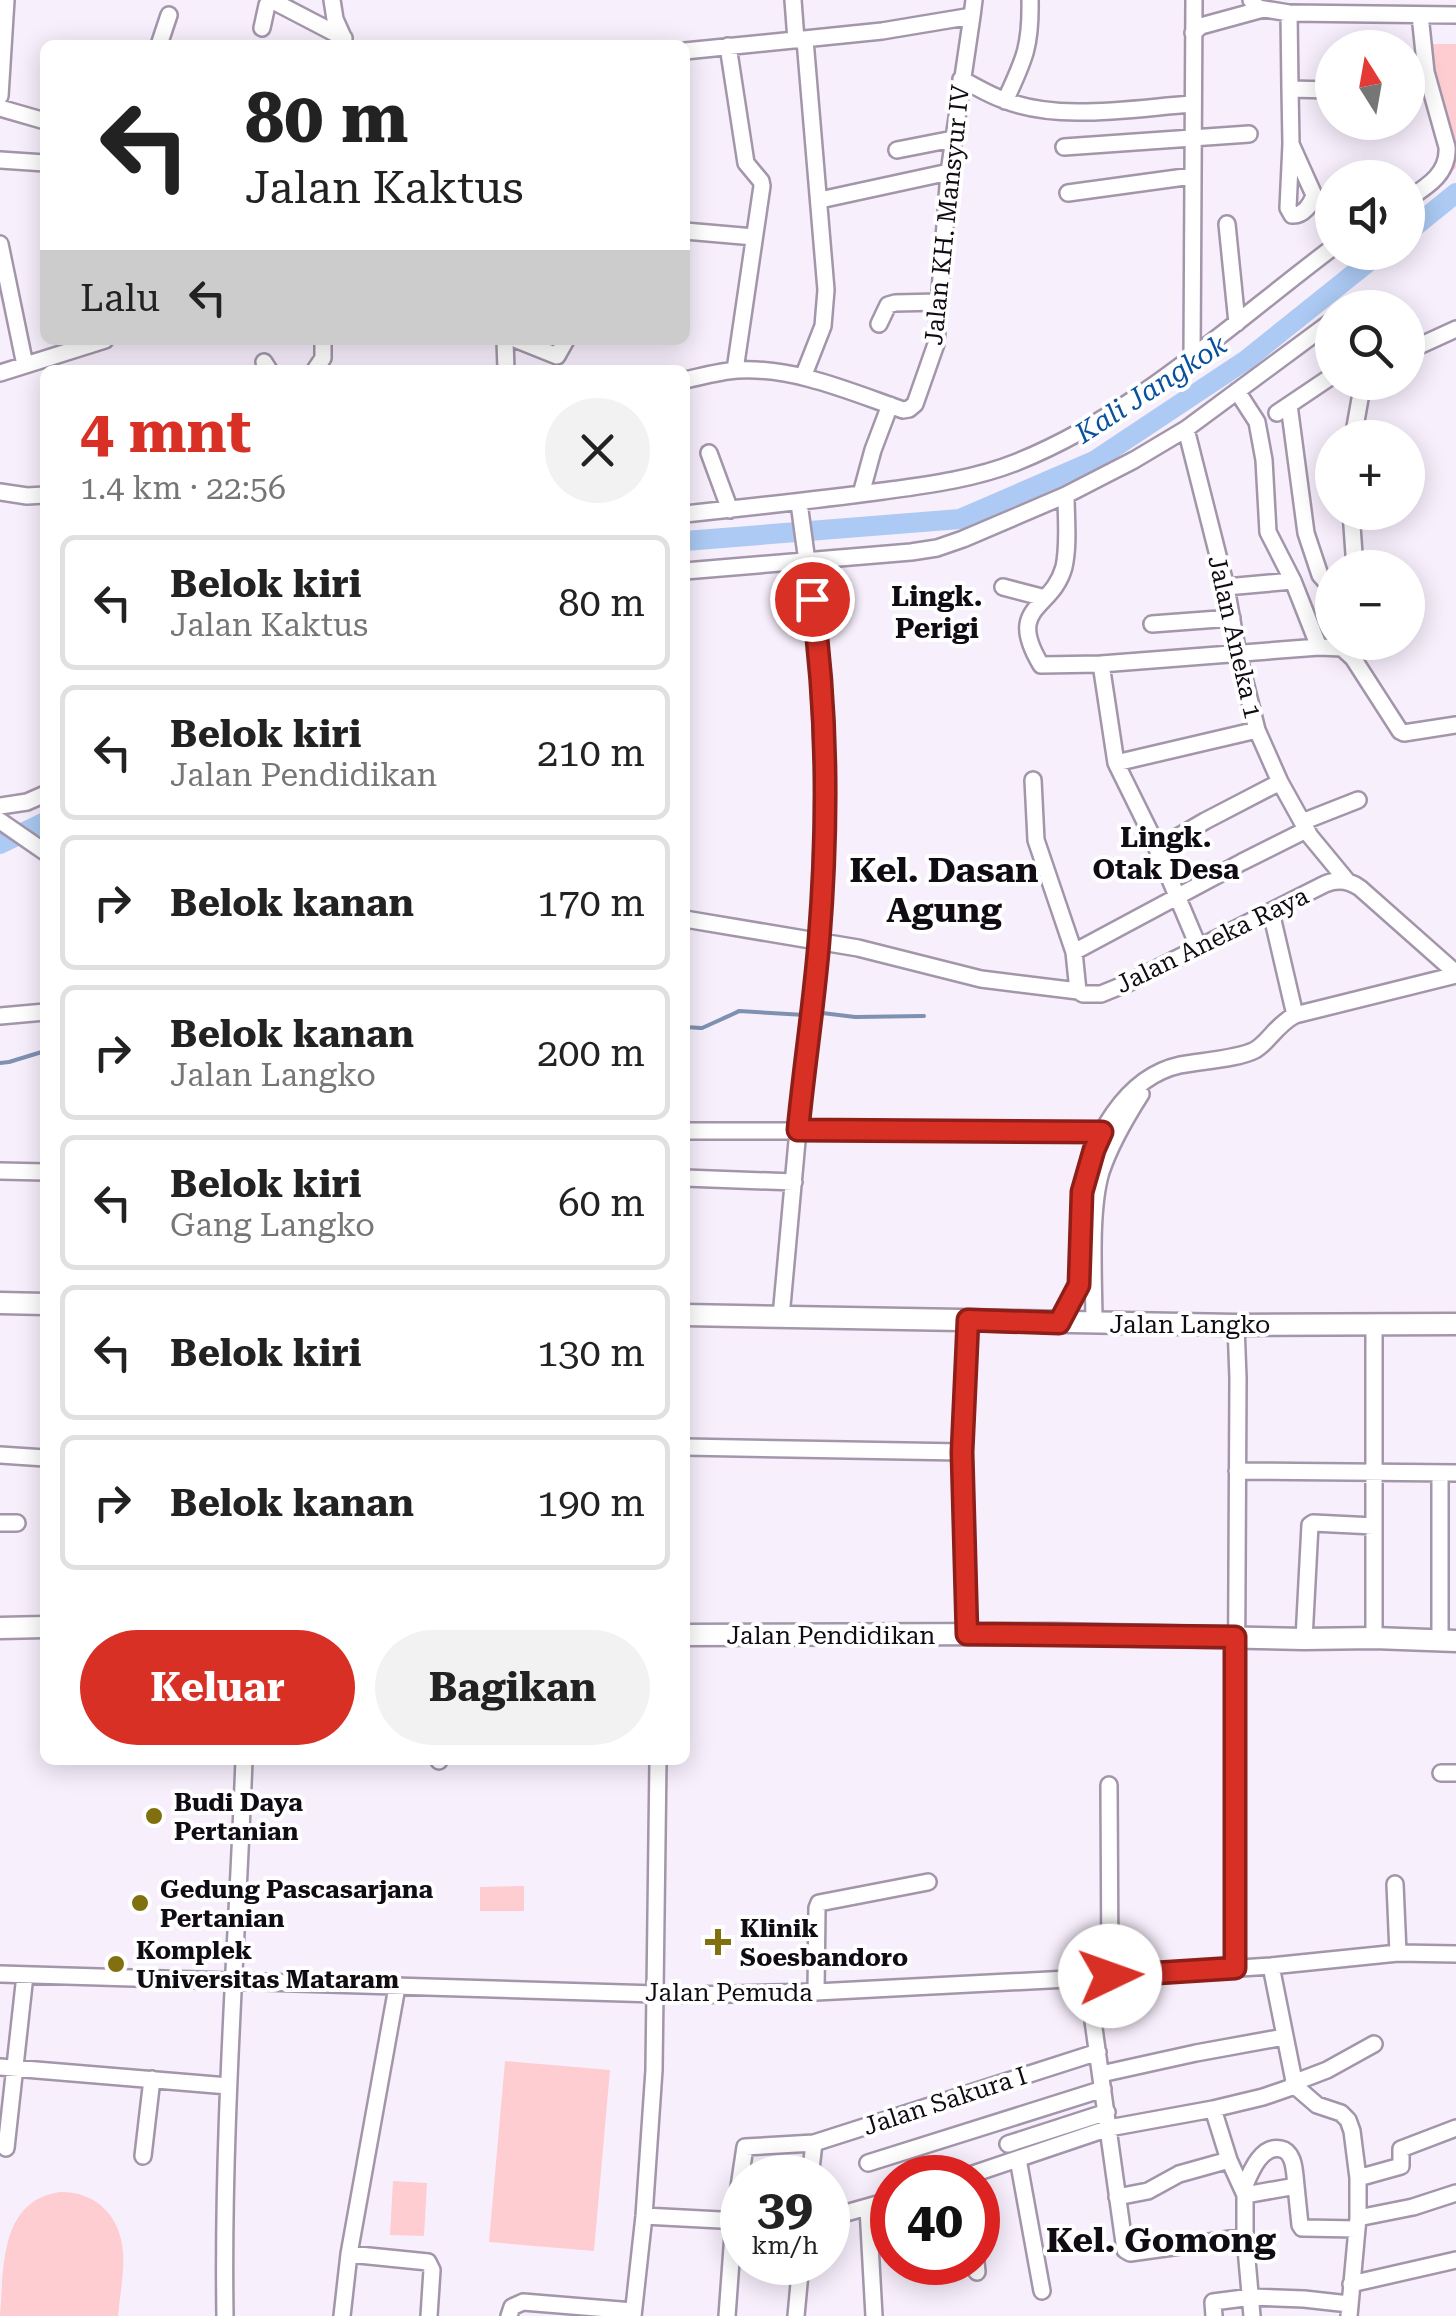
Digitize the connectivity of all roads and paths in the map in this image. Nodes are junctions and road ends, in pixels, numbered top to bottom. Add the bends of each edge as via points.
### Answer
1 (6, 0) edge
2 (332, 0) edge
3 (793, 0) edge
4 (1030, 0) edge
5 (1194, 0) edge
6 (1257, 5) edge
7 (973, 8) edge
8 (1289, 13) junction
9 (1456, 14) edge
10 (169, 15) dead end
11 (1420, 15) junction
12 (262, 28) dead end
13 (1193, 33) junction
14 (161, 40) edge
15 (342, 40) edge
16 (345, 40) edge
17 (801, 40) junction
18 (728, 46) junction
19 (690, 50) edge
20 (961, 79) junction
21 (1290, 88) junction
22 (1315, 89) edge
23 (0, 96) edge
24 (1005, 101) junction
25 (1192, 104) junction
26 (0, 108) edge
27 (40, 120) edge
28 (1249, 134) dead end
29 (953, 139) junction
30 (1192, 139) junction
31 (1290, 144) junction
32 (1064, 147) dead end
33 (897, 150) dead end
34 (0, 160) edge
35 (40, 163) edge
36 (949, 172) junction
37 (1192, 176) junction
38 (1425, 185) edge
39 (1068, 193) dead end
40 (820, 200) junction
41 (1227, 224) dead end
42 (690, 231) edge
43 (754, 237) junction
44 (0, 244) edge
45 (1315, 261) edge
46 (939, 302) junction
47 (1236, 323) junction
48 (878, 324) dead end
49 (1456, 328) edge
50 (1315, 333) edge
51 (1425, 344) edge
52 (88, 345) edge
53 (530, 345) edge
54 (563, 345) edge
55 (1192, 358) junction
56 (25, 364) junction
57 (735, 370) junction
58 (0, 373) edge
59 (804, 377) junction
60 (690, 379) edge
61 (1315, 387) edge
62 (1237, 390) junction
63 (890, 405) junction
64 (1186, 428) junction
65 (710, 452) dead end
66 (0, 492) edge
67 (861, 494) junction
68 (40, 495) edge
69 (1066, 495) junction
70 (730, 510) junction
71 (800, 510) junction
72 (690, 514) edge
73 (806, 558) junction
74 (1315, 560) edge
75 (690, 571) edge
76 (1293, 581) junction
77 (1004, 587) dead end
78 (1226, 587) junction
79 (1044, 598) junction
80 (1232, 618) junction
81 (1152, 624) dead end
82 (1315, 637) edge
83 (1315, 647) edge
84 (1238, 654) junction
85 (1352, 660) edge
86 (1101, 664) junction
87 (1456, 725) edge
88 (1257, 730) junction
89 (1116, 763) junction
90 (1033, 780) dead end
91 (1280, 782) junction
92 (40, 796) edge
93 (1358, 800) dead end
94 (0, 806) edge
95 (0, 822) edge
96 (1304, 826) junction
97 (40, 849) edge
98 (1156, 849) junction
99 (1348, 882) junction
100 (1178, 896) junction
101 (1271, 912) junction
102 (690, 920) edge
103 (819, 941) junction
104 (1199, 948) junction
105 (1074, 952) junction
106 (1456, 974) edge
107 (1078, 992) junction
108 (40, 1012) edge
109 (1295, 1015) junction
110 (0, 1016) edge
111 (1150, 1078) junction
112 (798, 1130) junction
113 (690, 1131) edge
114 (1102, 1132) junction
115 (0, 1171) edge
116 (40, 1172) edge
117 (690, 1178) edge
118 (794, 1182) junction
119 (0, 1303) edge
120 (40, 1304) edge
121 (690, 1315) edge
122 (781, 1317) junction
123 (968, 1320) junction
124 (1059, 1323) junction
125 (1094, 1324) junction
126 (1456, 1324) edge
127 (1374, 1325) junction
128 (1236, 1326) junction
129 (690, 1447) edge
130 (962, 1452) junction
131 (0, 1455) edge
132 (40, 1458) edge
133 (1237, 1472) junction
134 (1375, 1472) junction
135 (1448, 1473) edge
136 (0, 1522) edge
137 (17, 1523) dead end
138 (1374, 1526) junction
139 (40, 1627) edge
140 (0, 1628) edge
141 (967, 1634) junction
142 (690, 1635) edge
143 (1235, 1637) junction
144 (1374, 1638) junction
145 (1304, 1639) junction
146 (1448, 1641) edge
147 (244, 1765) edge
148 (658, 1765) edge
149 (1109, 1785) dead end
150 (928, 1882) dead end
151 (1395, 1884) dead end
152 (1398, 1954) junction
153 (1456, 1954) edge
154 (1271, 1966) junction
155 (1235, 1968) junction
156 (0, 1974) edge
157 (25, 1975) junction
158 (1110, 1976) junction
159 (1087, 1978) junction
160 (234, 1980) junction
161 (397, 1987) junction
162 (816, 1992) junction
163 (656, 1994) junction
164 (1284, 2037) junction
165 (1374, 2044) dead end
166 (1098, 2052) junction
167 (8, 2067) edge
168 (152, 2079) junction
169 (1102, 2082) junction
170 (1294, 2084) junction
171 (228, 2086) junction
172 (1214, 2108) junction
173 (1108, 2120) junction
174 (1456, 2128) edge
175 (814, 2143) junction
176 (6, 2148) dead end
177 (1013, 2152) junction
178 (744, 2155) edge
179 (813, 2155) edge
180 (143, 2156) dead end
181 (1000, 2159) edge
182 (1229, 2160) junction
183 (868, 2163) dead end
184 (1358, 2178) junction
185 (1296, 2186) junction
186 (1244, 2193) junction
187 (1456, 2193) edge
188 (1117, 2197) junction
189 (868, 2208) joint
190 (850, 2212) edge
191 (644, 2216) junction
192 (720, 2219) edge
193 (1358, 2223) junction
194 (1245, 2237) junction
195 (349, 2254) junction
196 (1456, 2260) edge
197 (1351, 2284) junction
198 (731, 2285) edge
199 (799, 2285) edge
200 (1042, 2291) dead end
201 (1252, 2297) junction
202 (1214, 2309) edge
203 (1349, 2310) edge
204 (633, 2313) edge
205 (225, 2316) edge
206 (342, 2316) edge
207 (429, 2316) edge
208 (509, 2316) edge
209 (727, 2316) edge
210 (796, 2316) edge
211 (874, 2316) edge
212 (1252, 2316) edge

1 - 23 street
2 - 16 street
3 - 17 street
4 - 24 street via 1026,51
5 - 13 street
6 - 8 street
6 - 13 street
7 - 17 street via 882,32
7 - 20 street, Jalan KH. Mansyur IV
8 - 11 street
8 - 21 street
9 - 11 street
10 - 14 street
11 - 38 street via 1426,72 1448,158
12 - 15 street via 273,2
13 - 25 street
17 - 18 street
17 - 40 street
18 - 19 street
18 - 43 street via 746,164 762,186
20 - 24 street
20 - 29 street, Jalan KH. Mansyur IV
21 - 22 street
21 - 31 street
24 - 25 street via 1061,112
25 - 30 street
26 - 27 street
28 - 30 street
29 - 33 street
29 - 36 street, Jalan KH. Mansyur IV
30 - 32 street
30 - 37 street
31 - 31 street via 1314,195 1292,215 1288,208
34 - 35 street
36 - 40 street
36 - 46 street, Jalan KH. Mansyur IV
37 - 39 street
37 - 55 street
40 - 59 street via 826,310
41 - 47 street
42 - 43 street
43 - 57 street
44 - 56 street
45 - 47 street
46 - 48 street via 888,305
46 - 63 street, Jalan KH. Mansyur IV via 936,344 915,404 904,410
47 - 55 street
49 - 51 street
50 - 62 street
52 - 56 street
53 - 54 street via 557,356
55 - 67 street via 1078,432 1018,462
56 - 58 street
57 - 59 street
57 - 60 street
59 - 63 street
61 - 74 street via 1283,409
62 - 64 street
62 - 76 street via 1257,422 1268,532
63 - 67 street
64 - 69 street
64 - 78 street, Jalan Aneka 1
65 - 70 street
66 - 68 street
67 - 71 street
69 - 73 street via 937,548
69 - 79 street via 1064,563
70 - 71 street
70 - 72 street
71 - 73 street
73 - 75 street
73 - 103 street via 823,735
76 - 78 street
76 - 82 street
77 - 79 street
78 - 80 street, Jalan Aneka 1
79 - 86 street via 1028,625 1042,665
80 - 81 street
80 - 84 street, Jalan Aneka 1
83 - 84 street
84 - 86 street
84 - 88 street, Jalan Aneka 1
85 - 87 street via 1400,731
86 - 89 street
88 - 89 street
88 - 91 street, Jalan Aneka 1
89 - 98 street
90 - 105 street via 1036,840
91 - 96 street, Jalan Aneka 1
91 - 98 street
92 - 94 street
93 - 96 street
95 - 97 street
96 - 99 street, Jalan Aneka 1
96 - 100 street
98 - 100 street
99 - 101 street, Jalan Aneka Raya via 1329,882
99 - 106 street
100 - 104 street
100 - 105 street
101 - 104 street, Jalan Aneka Raya
101 - 109 street
102 - 103 street, Jalan Aneka Raya
103 - 107 street, Jalan Aneka Raya via 982,980
103 - 112 street
104 - 107 street, Jalan Aneka Raya via 1113,990
105 - 107 street
106 - 109 street
108 - 110 street
109 - 111 street via 1256,1049
111 - 114 street
111 - 125 street via 1101,1173
112 - 113 street
112 - 114 street
112 - 118 street
114 - 124 street via 1082,1192 1079,1285
115 - 116 street
117 - 118 street
118 - 122 street
119 - 120 main road
121 - 122 main road, Jalan Langko
122 - 123 main road, Jalan Langko
123 - 124 main road, Jalan Langko
123 - 130 street
124 - 125 main road, Jalan Langko
125 - 128 main road, Jalan Langko
126 - 127 main road, Jalan Langko
127 - 128 main road, Jalan Langko
127 - 134 street
128 - 133 street
129 - 130 street
130 - 141 street
131 - 132 street
133 - 134 street
133 - 143 street
134 - 135 street
134 - 138 street
135 - 146 street
136 - 137 street
138 - 144 street
138 - 145 street via 1310,1525
139 - 140 main road
141 - 142 main road, Jalan Pendidikan
141 - 143 main road, Jalan Pendidikan
143 - 145 main road, Jalan Pendidikan
143 - 155 street
144 - 145 main road, Jalan Pendidikan
144 - 146 main road, Jalan Pendidikan
147 - 160 street
148 - 163 street
149 - 158 street
150 - 162 street via 820,1903
151 - 152 street
152 - 153 street, Jalan Pemuda
152 - 154 street, Jalan Pemuda
154 - 155 street, Jalan Pemuda
154 - 164 street
155 - 158 street, Jalan Pemuda
156 - 157 street, Jalan Pemuda
157 - 160 street, Jalan Pemuda
157 - 167 street
158 - 159 street, Jalan Pemuda
159 - 162 street, Jalan Pemuda
159 - 166 street
160 - 161 street, Jalan Pemuda
160 - 171 street
161 - 163 street, Jalan Pemuda
161 - 195 street
162 - 163 street, Jalan Pemuda
163 - 191 street
164 - 169 street via 1196,2053
164 - 170 street
165 - 170 street
166 - 169 street
166 - 175 street, Jalan Sakura I
167 - 168 street
167 - 176 street
168 - 171 street
168 - 180 street
169 - 173 street
169 - 183 street
170 - 172 street
170 - 184 street via 1348,2120
171 - 205 street
172 - 173 street
172 - 182 street
173 - 177 street
173 - 188 street
174 - 184 street via 1402,2149 1401,2166
175 - 178 street, Jalan Sakura I via 745,2148
175 - 179 street
177 - 181 street
177 - 200 street
182 - 186 street
182 - 188 street
184 - 193 street
185 - 186 street
185 - 186 street via 1292,2160 1279,2148 1254,2166
185 - 193 street via 1302,2228
186 - 194 street
187 - 193 street
188 - 194 street via 1130,2253
189 - 190 street
189 - 211 street
191 - 192 street
191 - 204 street
193 - 197 street
194 - 201 street
195 - 206 street
195 - 207 street via 428,2262
196 - 197 street
197 - 203 street
198 - 209 street
199 - 210 street
201 - 202 street
201 - 203 street via 1304,2298
201 - 212 street
204 - 208 street via 523,2302

